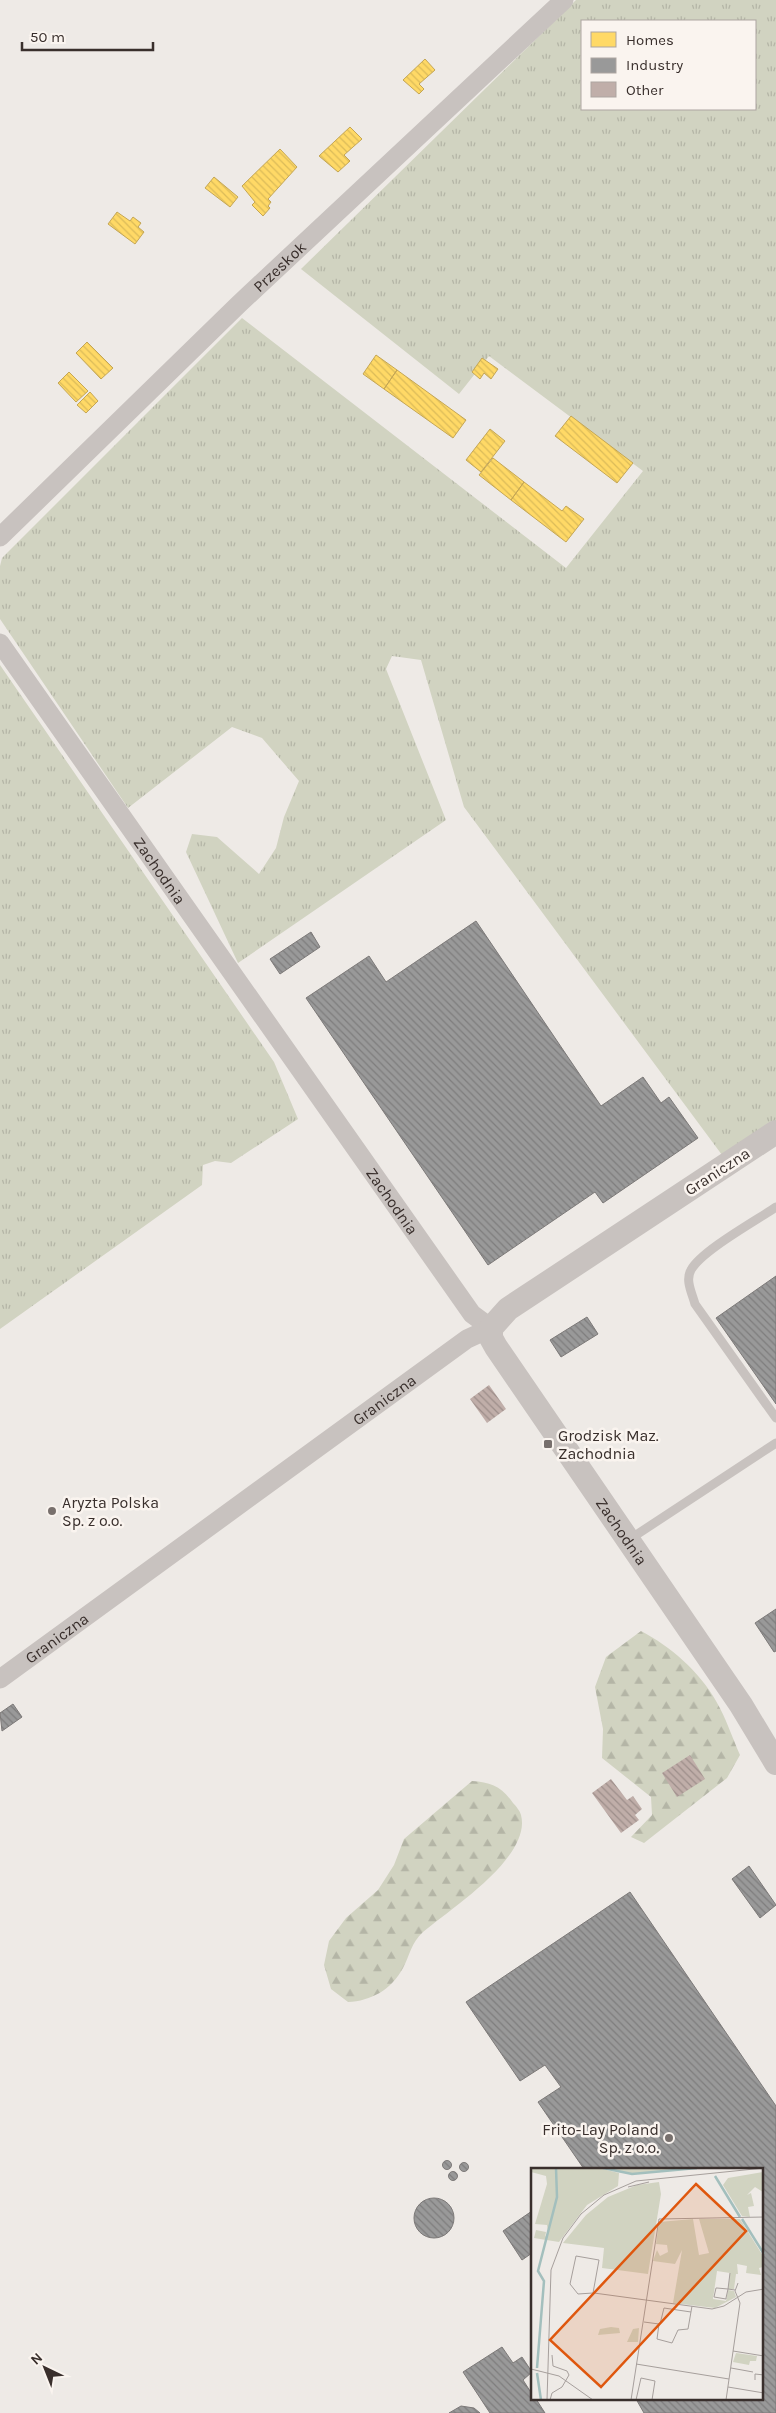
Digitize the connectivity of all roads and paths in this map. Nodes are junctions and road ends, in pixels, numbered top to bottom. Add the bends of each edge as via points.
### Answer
1 (564, 0) edge
2 (0, 537) edge
3 (0, 643) edge
4 (776, 1132) edge
5 (776, 1207) edge
6 (491, 1328) junction
7 (776, 1418) edge
8 (776, 1442) edge
9 (628, 1541) junction
10 (0, 1679) edge
11 (776, 1763) edge

1 - 2 street, Przeskok via 239,304
3 - 6 street, Zachodnia via 472,1314
4 - 6 street, Graniczna via 508,1309
5 - 7 lane via 702,1257 690,1270 689,1285 695,1304
6 - 9 street, Zachodnia via 491,1338 496,1347
6 - 10 street, Graniczna via 467,1339
8 - 9 lane
9 - 11 street, Zachodnia

